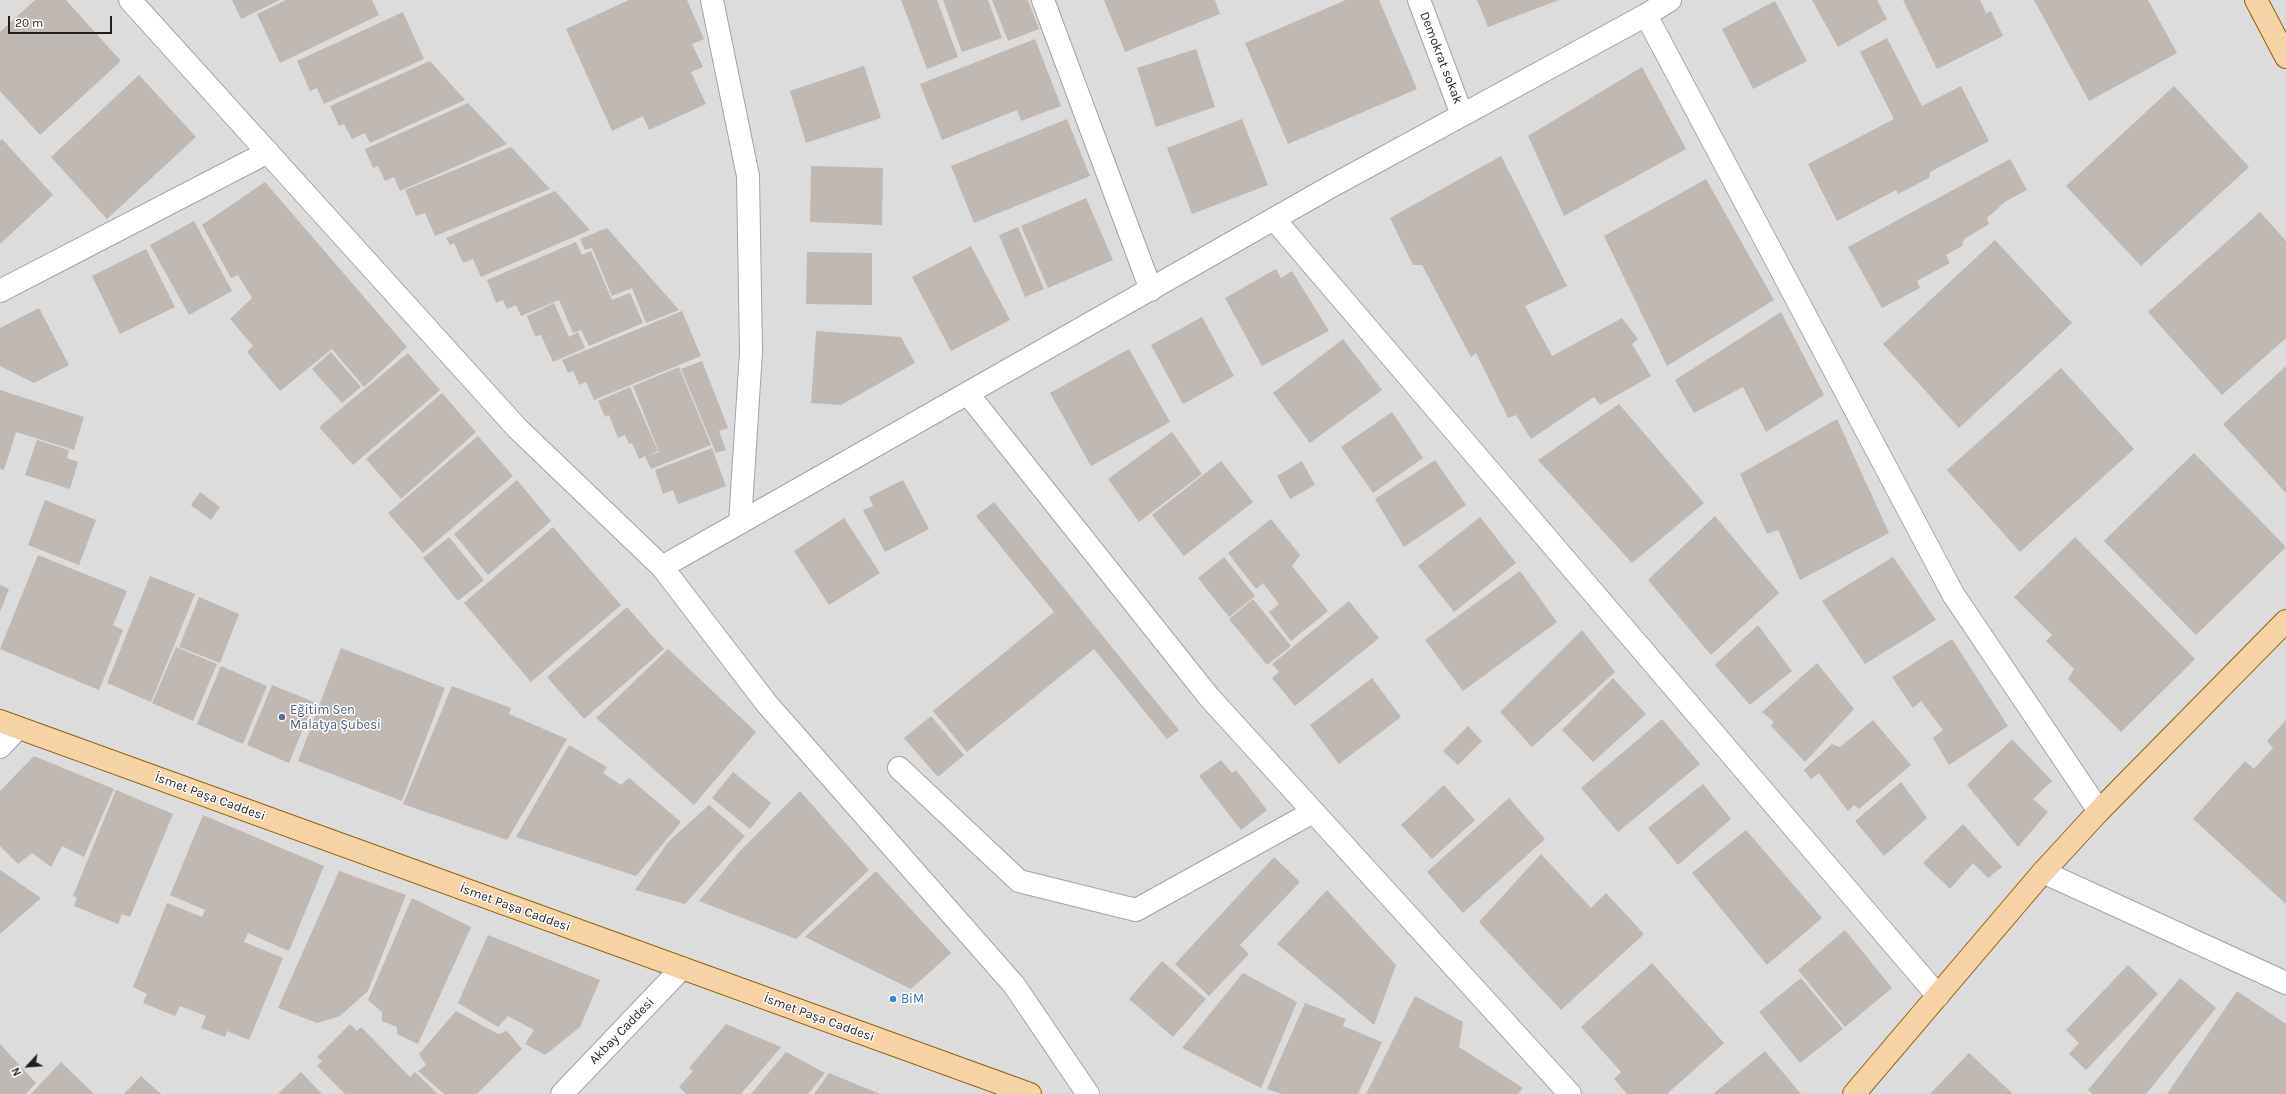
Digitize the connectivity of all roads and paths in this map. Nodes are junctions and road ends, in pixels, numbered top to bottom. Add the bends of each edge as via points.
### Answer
1 (130, 0) edge
2 (712, 0) edge
3 (1043, 0) edge
4 (1419, 0) edge
5 (1670, 0) edge
6 (2256, 0) edge
7 (1646, 15) junction
8 (2286, 57) edge
9 (1462, 116) junction
10 (268, 152) junction
11 (1274, 219) junction
12 (1151, 290) junction
13 (0, 291) edge
14 (968, 394) junction
15 (740, 523) junction
16 (662, 567) junction
17 (2286, 621) edge
18 (9, 724) edge
19 (0, 747) edge
20 (899, 768) dead end
21 (2099, 811) junction
22 (1313, 812) junction
23 (2043, 872) junction
24 (682, 968) junction
25 (2286, 983) edge
26 (1938, 996) junction
27 (562, 1094) edge
28 (1030, 1094) edge
29 (1088, 1094) edge
30 (1570, 1094) edge
31 (1854, 1094) edge

1 - 10 street
2 - 15 street via 748,176 751,352
3 - 12 street
4 - 9 street, Demokrat sokak
5 - 7 street
6 - 8 main road
7 - 9 street
7 - 21 street via 1953,594
9 - 11 street
10 - 13 street
10 - 16 street via 517,428
11 - 12 street
11 - 26 street
12 - 14 street
14 - 15 street
14 - 22 street via 1209,697
15 - 16 street
16 - 29 street via 767,704 1014,985
17 - 21 main road
18 - 19 street
18 - 24 main road, İsmet Paşa Caddesi
20 - 22 street via 1019,881 1136,910
21 - 23 main road
22 - 30 street
23 - 25 street
23 - 26 main road
24 - 27 street, Akbay Caddesi
24 - 28 main road, İsmet Paşa Caddesi
26 - 31 main road

